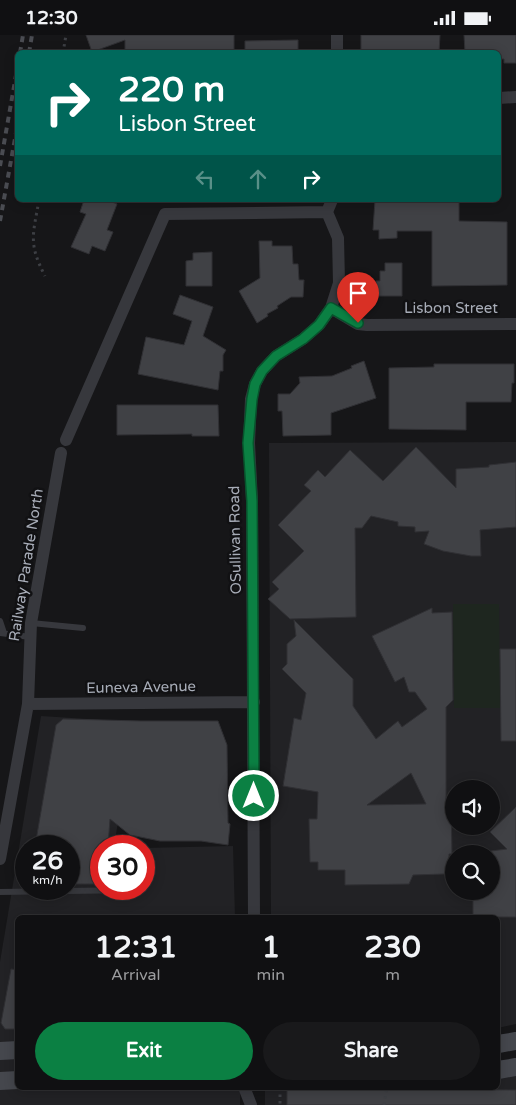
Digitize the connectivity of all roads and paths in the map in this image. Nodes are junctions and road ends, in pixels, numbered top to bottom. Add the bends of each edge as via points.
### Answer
1 (66, 35) edge
2 (337, 35) edge
3 (64, 50) edge
4 (338, 50) edge
5 (501, 97) edge
6 (516, 97) edge
7 (38, 202) edge
8 (329, 206) edge
9 (44, 276) dead end
10 (331, 308) junction
11 (516, 324) edge
12 (66, 440) dead end
13 (61, 453) dead end
14 (0, 621) edge
15 (31, 623) junction
16 (83, 628) dead end
17 (2, 633) edge
18 (30, 637) junction
19 (254, 702) junction
20 (28, 704) junction
21 (0, 859) edge
22 (90, 891) edge
23 (0, 892) edge
24 (254, 915) edge
25 (516, 1041) edge
26 (500, 1044) edge
27 (0, 1051) edge
28 (15, 1051) edge
29 (516, 1067) edge
30 (500, 1071) edge
31 (15, 1080) edge
32 (0, 1081) edge
33 (245, 1090) edge
34 (280, 1090) edge
35 (386, 1090) edge
36 (251, 1105) edge
37 (280, 1105) edge
38 (384, 1105) edge

1 - 3 path
2 - 4 street
5 - 6 street
7 - 9 path via 32,241
8 - 10 street, OSullivan Road via 338,238 339,283
8 - 12 street via 164,214
10 - 11 street, Lisbon Street via 368,325
10 - 19 street, OSullivan Road via 319,325 276,356 262,371 252,399 248,443 252,501
13 - 15 street, Railway Parade North
14 - 17 lane
15 - 16 lane
15 - 18 street, Railway Parade North
17 - 18 lane
18 - 20 street, Railway Parade North
19 - 20 street, Euneva Avenue
19 - 24 street, OSullivan Road
20 - 21 street, Railway Parade North
22 - 23 lane
25 - 26 street
27 - 28 street
29 - 30 street
31 - 32 street
33 - 36 street
34 - 37 path
35 - 38 path

